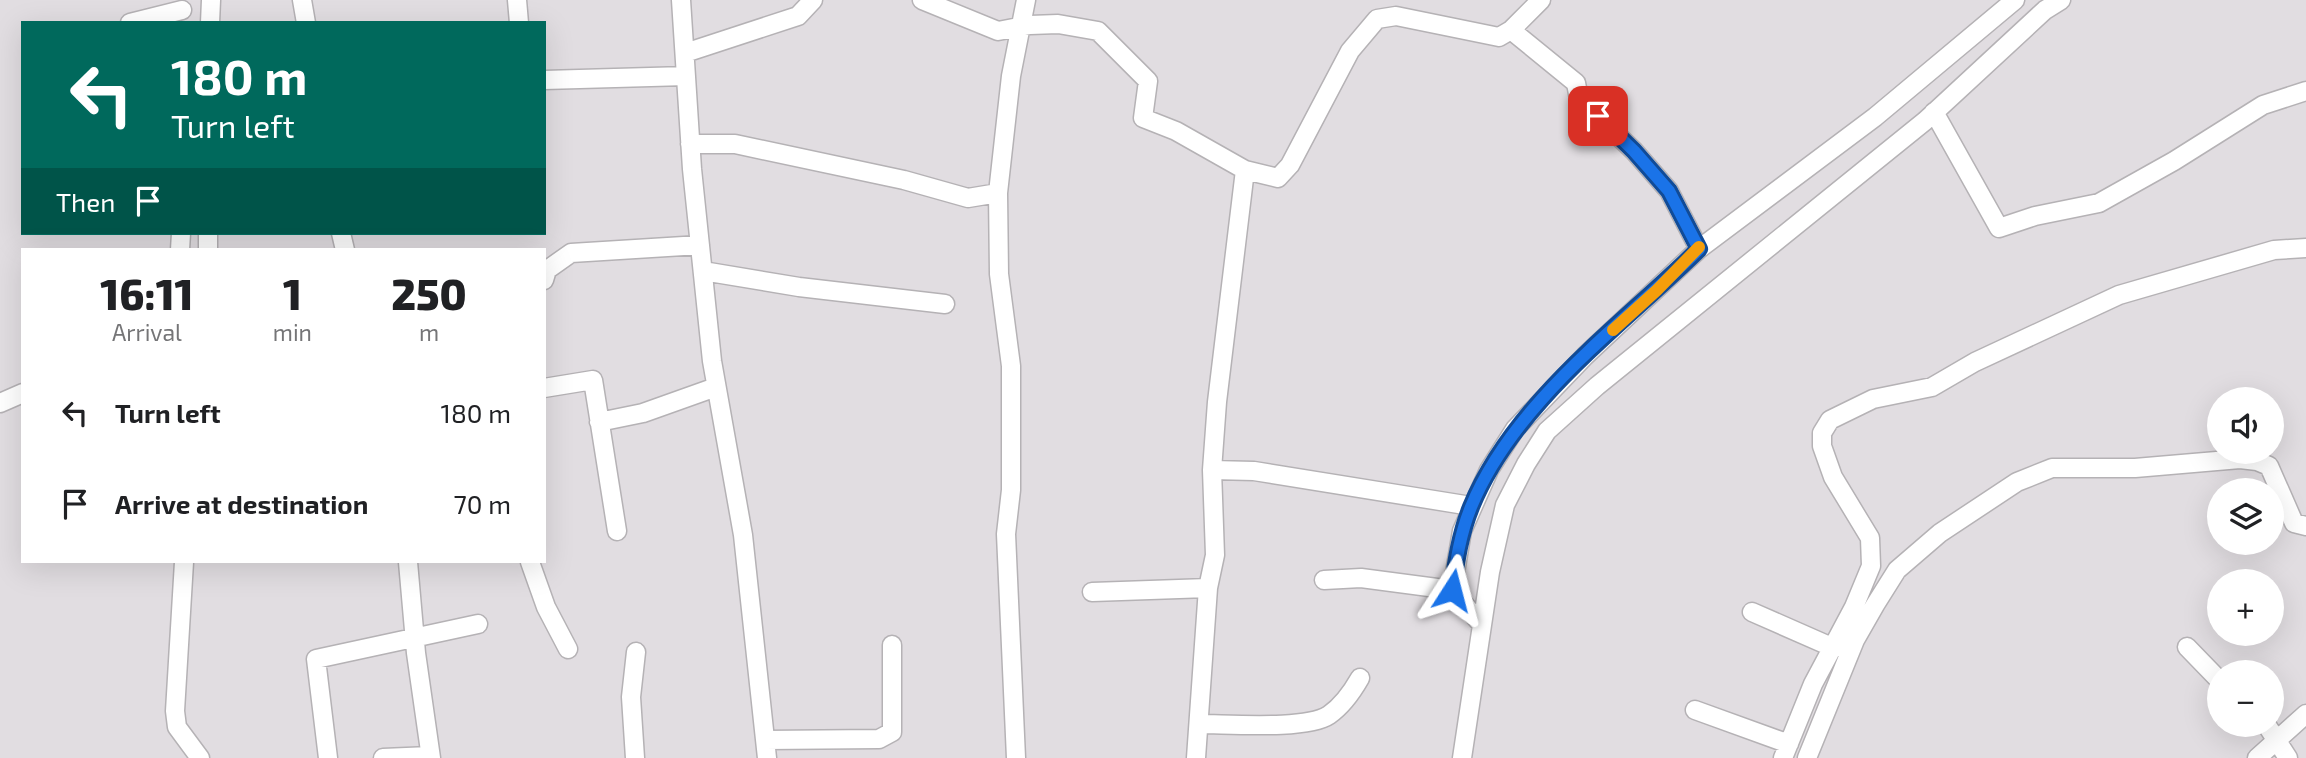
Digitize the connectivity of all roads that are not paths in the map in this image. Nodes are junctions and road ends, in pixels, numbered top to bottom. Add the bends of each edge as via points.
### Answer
1 (211, 0) edge
2 (302, 0) edge
3 (517, 0) edge
4 (681, 0) edge
5 (813, 0) edge
6 (922, 0) edge
7 (1026, 0) edge
8 (1541, 0) edge
9 (2015, 0) edge
10 (2061, 0) edge
11 (182, 11) edge
12 (139, 21) edge
13 (210, 21) edge
14 (306, 21) edge
15 (519, 21) edge
16 (1021, 26) junction
17 (1511, 30) junction
18 (685, 53) junction
19 (686, 76) junction
20 (546, 80) edge
21 (2306, 92) edge
22 (1934, 112) junction
23 (690, 144) junction
24 (1245, 170) junction
25 (998, 193) junction
26 (700, 245) junction
27 (2306, 248) edge
28 (1699, 249) junction
29 (703, 271) junction
30 (546, 273) edge
31 (945, 304) dead end
32 (716, 387) junction
33 (546, 388) edge
34 (21, 394) edge
35 (0, 403) edge
36 (599, 422) junction
37 (1212, 470) junction
38 (1471, 506) junction
39 (2306, 526) edge
40 (617, 531) dead end
41 (184, 563) edge
42 (408, 563) edge
43 (530, 563) edge
44 (1324, 580) dead end
45 (1208, 588) junction
46 (1452, 590) junction
47 (1092, 592) dead end
48 (1752, 612) dead end
49 (478, 624) dead end
50 (1482, 625) junction
51 (415, 637) junction
52 (892, 645) dead end
53 (2187, 647) dead end
54 (1834, 648) junction
55 (568, 649) dead end
56 (636, 652) dead end
57 (2207, 668) edge
58 (1360, 678) dead end
59 (1695, 710) dead end
60 (2306, 714) edge
61 (1200, 724) junction
62 (2272, 737) edge
63 (2274, 741) junction
64 (766, 749) edge
65 (1786, 751) edge
66 (431, 757) edge
67 (200, 758) edge
68 (328, 758) edge
69 (383, 758) edge
70 (635, 758) edge
71 (1016, 758) edge
72 (1196, 758) edge
73 (1462, 758) edge
74 (1807, 758) edge
75 (2257, 758) edge
76 (2288, 758) edge

1 - 13 street
2 - 14 street
3 - 15 street
4 - 18 street
5 - 18 street via 798,16
6 - 16 street via 998,31
7 - 16 street
8 - 17 street
9 - 28 street via 1875,117
10 - 22 street
11 - 12 street
16 - 24 street via 1058,24 1098,31 1148,81 1143,118
16 - 25 street
17 - 24 street via 1499,37 1396,16 1377,19 1350,51 1290,165 1278,178
17 - 28 street via 1576,83 1579,99 1669,191
18 - 19 street
19 - 20 street
19 - 23 street
21 - 22 street via 2263,105 2099,203 1999,228
22 - 50 street via 1547,431 1505,505
23 - 25 street via 735,144 968,198
23 - 26 street
24 - 37 street
25 - 71 street via 999,274 1011,366 1011,490 1006,534
26 - 29 street
26 - 30 street via 571,253
27 - 54 street via 2274,250 2119,295 1932,387 1873,399 1830,420 1822,433 1822,446 1833,477 1870,538 1871,566
28 - 38 street via 1515,429
29 - 31 street
29 - 32 street
32 - 36 street via 643,413
32 - 64 street via 743,535
33 - 36 street via 593,380
34 - 35 street
36 - 40 street
37 - 38 street via 1254,471
37 - 45 street via 1215,555
38 - 46 street
39 - 74 street via 2294,523 2269,466 2258,461 2052,467 2017,482 1940,533 1897,570 1855,640
41 - 67 street via 175,711 177,727
42 - 51 street
43 - 55 street
44 - 46 street via 1361,578
45 - 47 street
45 - 61 street
46 - 50 street
48 - 54 street
49 - 51 street
50 - 73 street
51 - 66 street
51 - 68 street via 316,659
52 - 64 street via 892,733 879,739
53 - 57 street
54 - 65 street
56 - 70 street via 631,697
58 - 61 street via 1350,696 1327,716 1305,723
59 - 65 street
60 - 63 street
61 - 72 street
62 - 63 street
63 - 75 street
63 - 76 street
66 - 69 street

